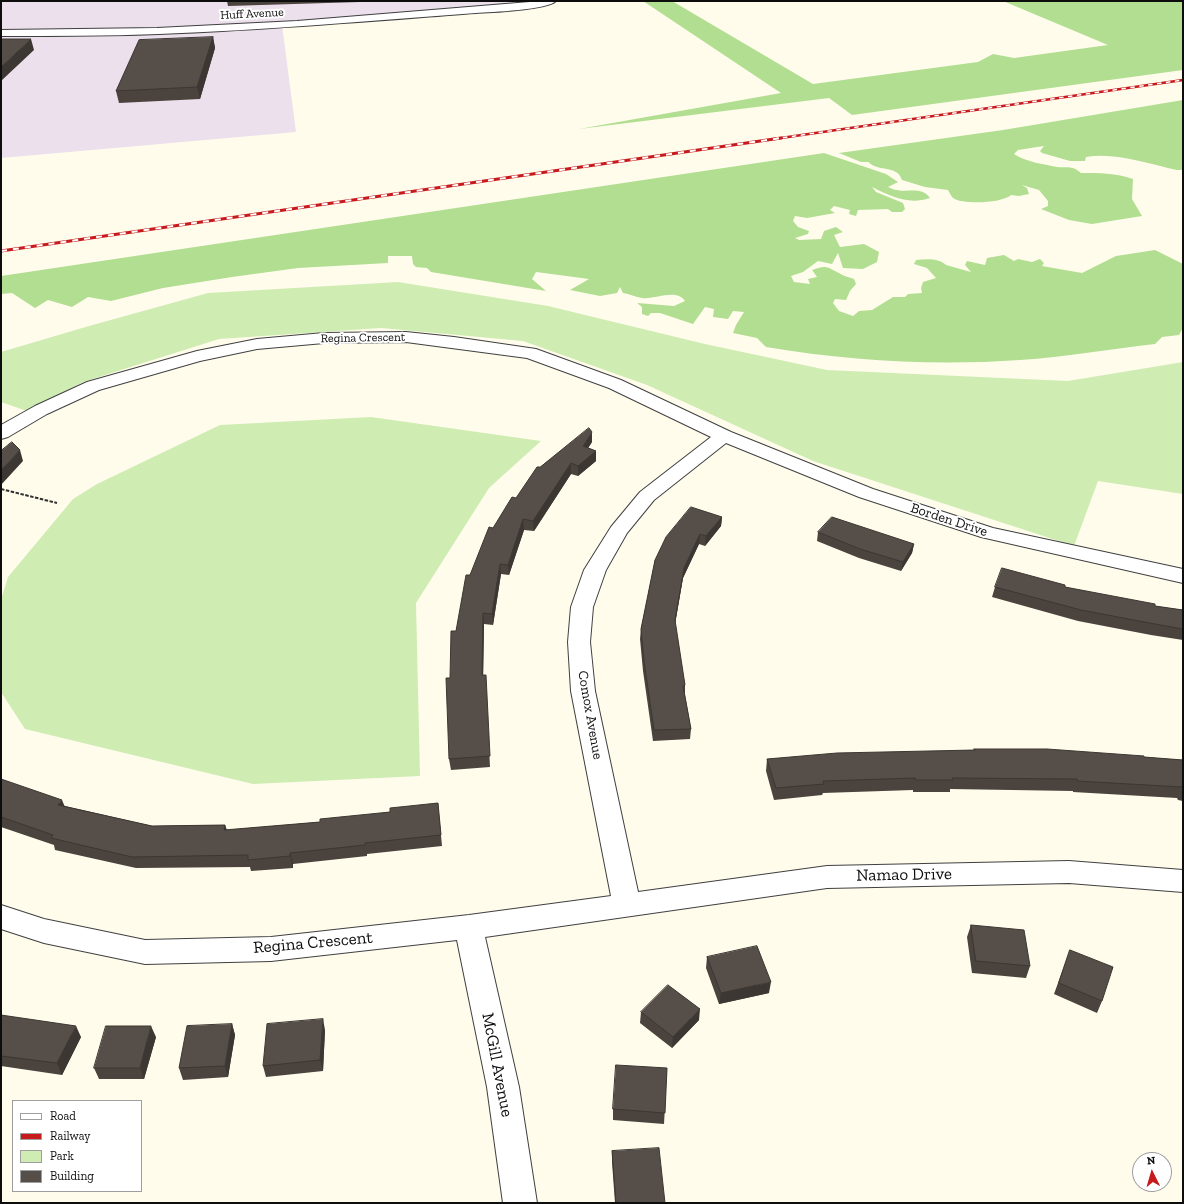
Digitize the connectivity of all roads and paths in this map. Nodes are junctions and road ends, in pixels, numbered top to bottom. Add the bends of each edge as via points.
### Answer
1 (551, 1) edge
2 (1, 33) edge
3 (1, 433) edge
4 (724, 436) junction
5 (1, 489) edge
6 (57, 503) dead end
7 (1183, 576) edge
8 (1183, 881) edge
9 (627, 904) junction
10 (1, 917) edge
11 (469, 927) junction
12 (520, 1203) edge

1 - 2 street, Huff Avenue via 506,8 297,24 157,31
3 - 4 street, Regina Crescent via 41,410 93,386 197,356 272,343 324,338 406,337 530,353 615,384
4 - 7 street, Borden Drive via 866,493 988,533
4 - 9 street, Comox Avenue via 647,496 618,531 595,570 582,607 579,642 583,691
5 - 6 path
8 - 9 street, Namao Drive via 1069,872 828,877
9 - 11 street, Regina Crescent
10 - 11 street, Regina Crescent via 44,931 145,952 271,949
11 - 12 street, McGill Avenue via 503,1087

